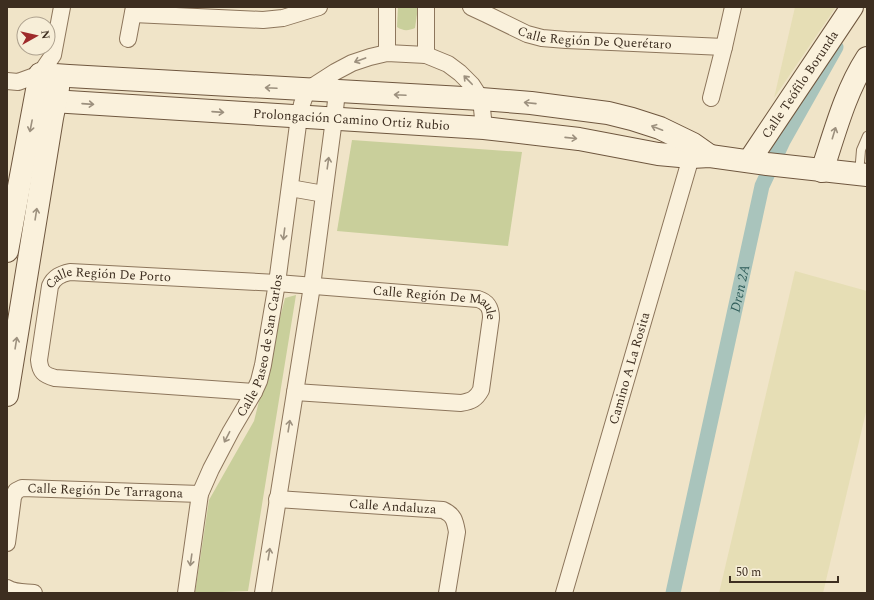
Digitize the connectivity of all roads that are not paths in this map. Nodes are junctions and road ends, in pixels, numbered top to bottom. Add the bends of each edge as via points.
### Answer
1 (60, 7) edge
2 (319, 7) edge
3 (387, 7) edge
4 (426, 7) edge
5 (471, 7) edge
6 (733, 7) edge
7 (852, 7) edge
8 (134, 10) edge
9 (128, 39) dead end
10 (724, 47) junction
11 (387, 53) junction
12 (426, 55) junction
13 (867, 58) edge
14 (51, 75) junction
15 (12, 82) edge
16 (308, 90) junction
17 (337, 91) junction
18 (710, 98) dead end
19 (481, 99) junction
20 (46, 101) junction
21 (299, 117) junction
22 (334, 119) junction
23 (484, 128) junction
24 (866, 141) edge
25 (698, 152) junction
26 (758, 163) junction
27 (815, 170) junction
28 (863, 175) edge
29 (290, 188) junction
30 (324, 194) junction
31 (7, 251) edge
32 (278, 283) junction
33 (312, 286) junction
34 (254, 392) junction
35 (294, 392) junction
36 (7, 395) edge
37 (200, 494) junction
38 (277, 499) junction
39 (7, 543) edge
40 (7, 588) edge
41 (34, 593) edge
42 (186, 593) edge
43 (263, 593) edge
44 (447, 593) edge
45 (564, 593) edge

1 - 14 street
2 - 8 street via 283,18 263,20
3 - 11 street
4 - 12 street
5 - 10 street, Calle Región De Querétaro via 527,34 542,38
6 - 10 street
7 - 26 street, Calle Teófilo Borunda
8 - 9 street
10 - 18 street
11 - 12 street
11 -> 16 street via 352,63
19 -> 12 street via 460,72
27 -> 13 street via 847,96
14 - 15 street, Prolongación Camino Ortiz Rubio
16 -> 14 street, Prolongación Camino Ortiz Rubio
14 - 20 street
15 - 20 street, Prolongación Camino Ortiz Rubio
16 - 17 street, Prolongación Camino Ortiz Rubio
16 - 21 street, Calle Paseo de San Carlos
19 -> 17 street, Prolongación Camino Ortiz Rubio
17 - 22 street
19 - 23 street
25 -> 19 street, Prolongación Camino Ortiz Rubio via 660,128 608,113
20 -> 21 street, Prolongación Camino Ortiz Rubio
20 -> 31 street
36 -> 20 street
21 - 22 street, Prolongación Camino Ortiz Rubio
21 - 29 street, Calle Paseo de San Carlos
22 - 23 street, Prolongación Camino Ortiz Rubio
30 -> 22 street
23 -> 25 street, Prolongación Camino Ortiz Rubio via 580,139 651,153
24 - 28 lane via 861,150
25 - 26 street
25 - 45 street, Camino A La Rosita
26 - 27 street
27 - 28 street
29 - 30 street
29 -> 32 street, Calle Paseo de San Carlos
30 - 33 street
32 - 33 street, Calle Región De Maule
32 - 34 street, Calle Paseo de San Carlos via 263,365
32 - 34 street, Calle Región De Porto via 70,272 57,276 50,286 39,360 42,372 48,376
33 - 35 street
33 - 35 street, Calle Región De Maule via 484,300 491,311 491,318 481,390 473,400 462,403
34 -> 37 street, Calle Paseo de San Carlos via 231,431
38 -> 35 street
37 - 39 street, Calle Región De Tarragona via 22,488 16,491 13,497
37 -> 42 street, Calle Paseo de San Carlos
43 -> 38 street
38 - 44 street, Calle Andaluza via 449,512 456,524 457,532
40 - 41 street via 17,592

